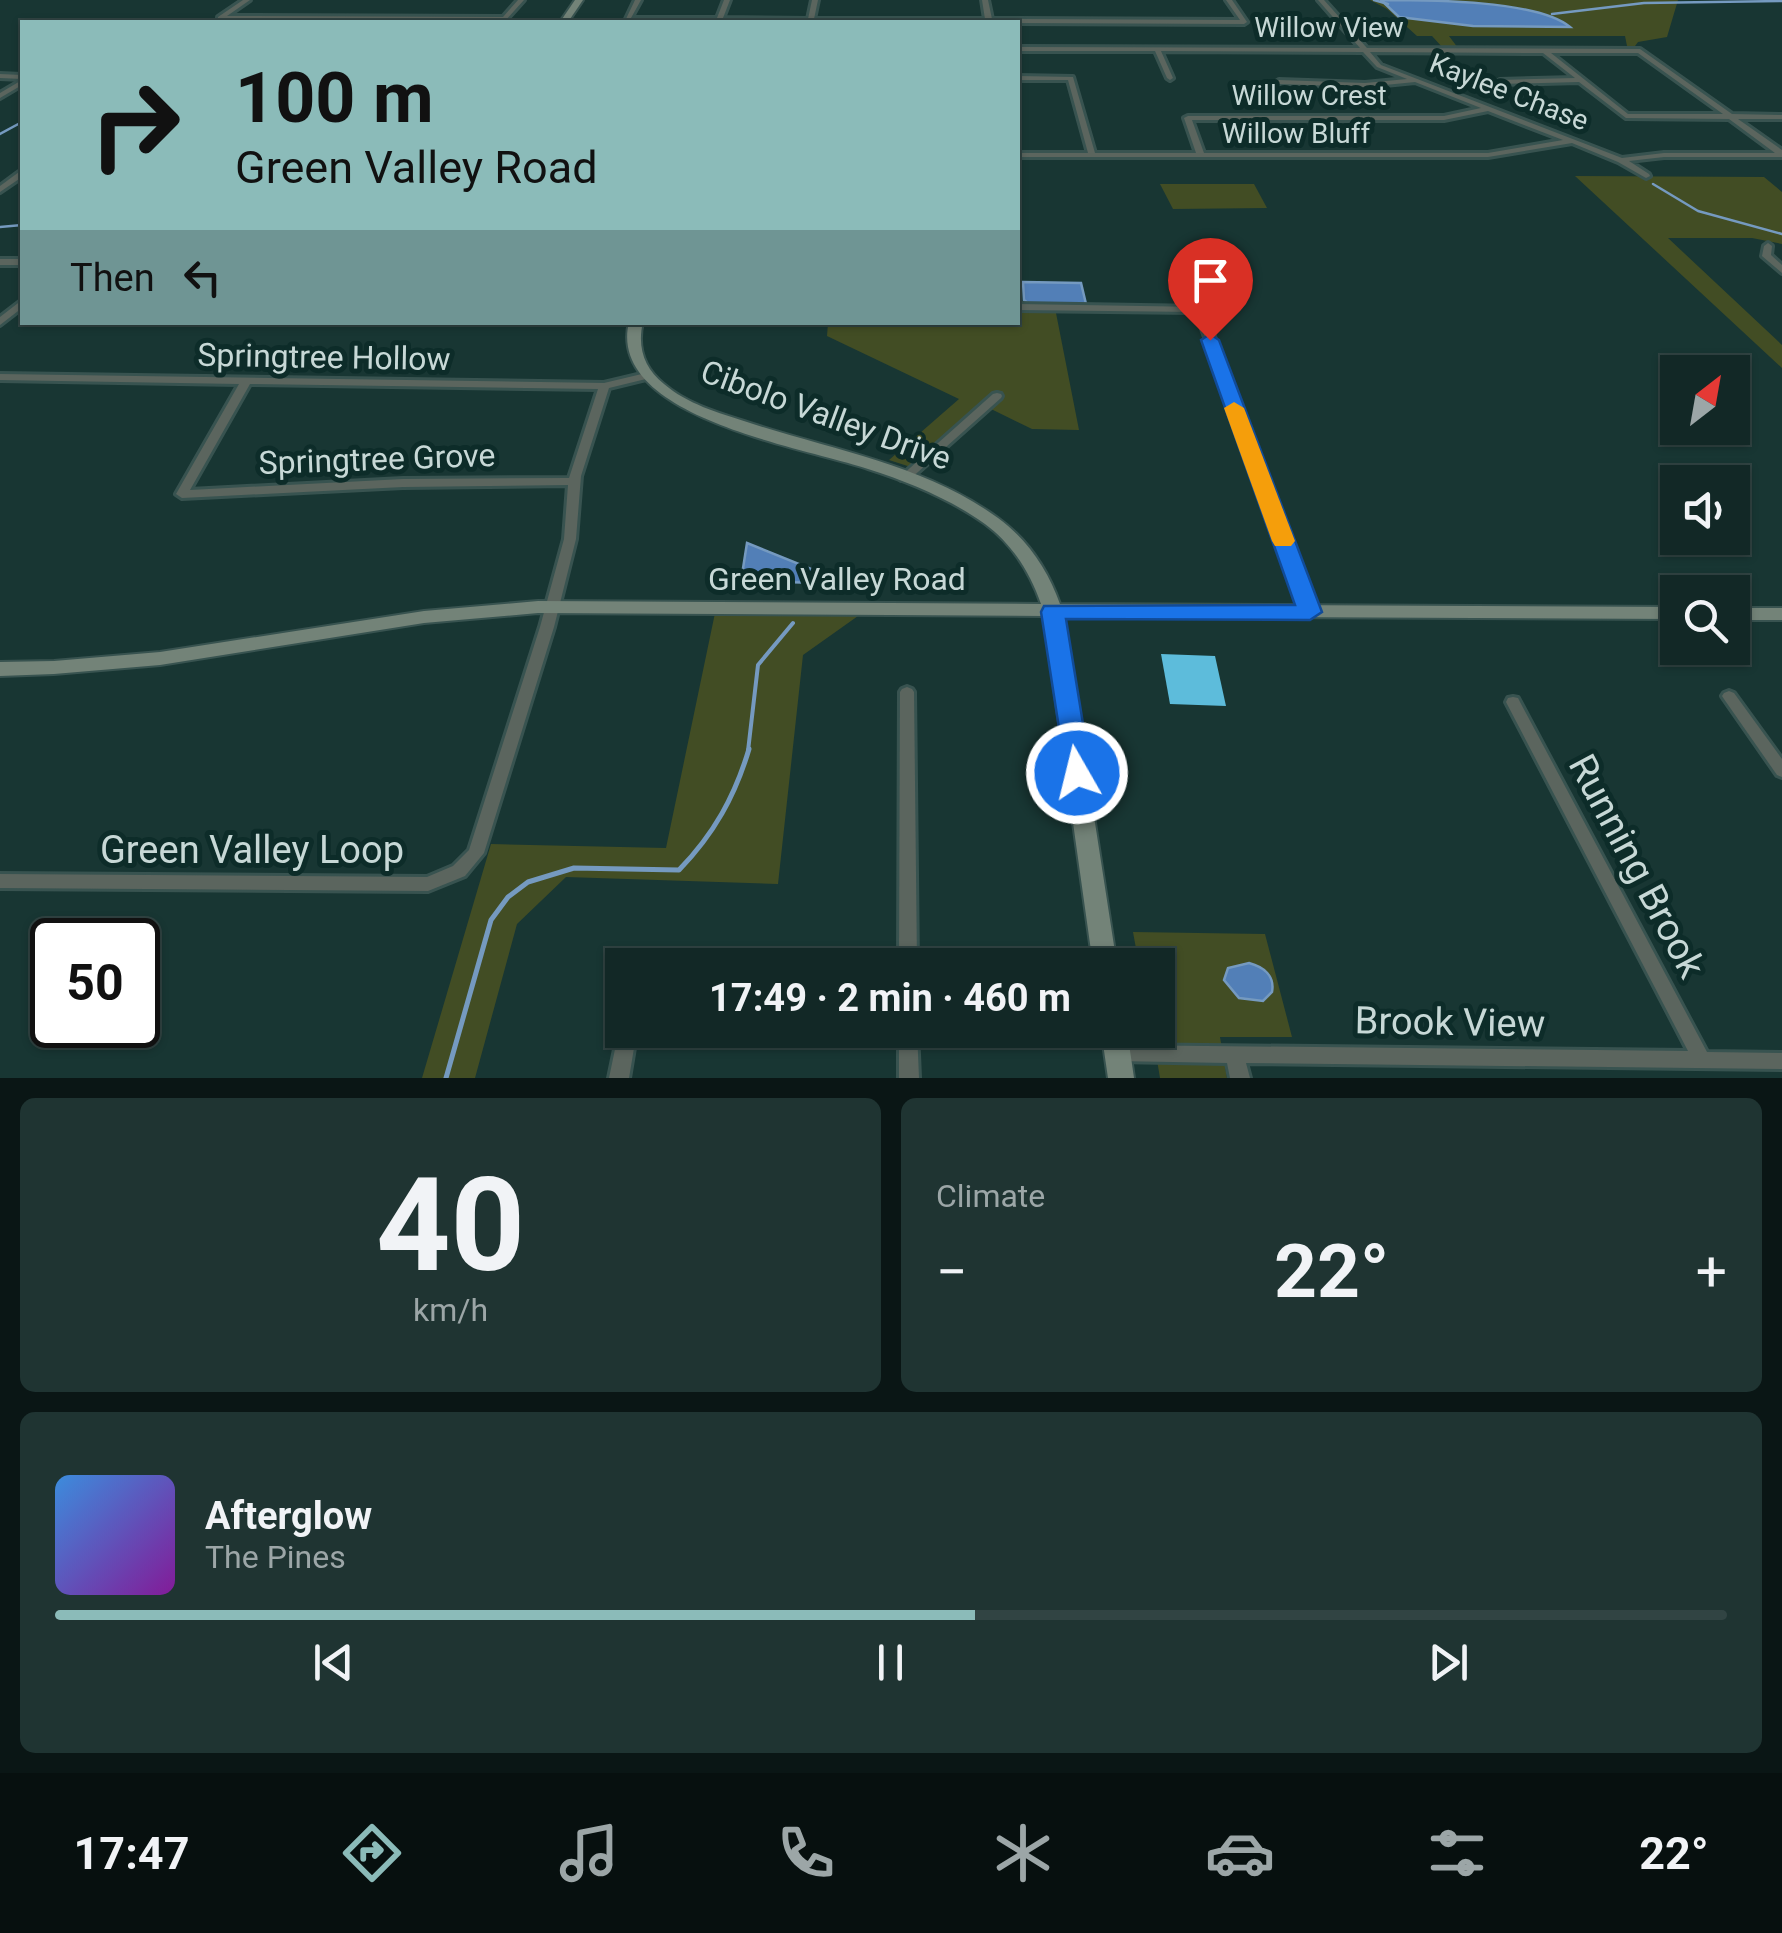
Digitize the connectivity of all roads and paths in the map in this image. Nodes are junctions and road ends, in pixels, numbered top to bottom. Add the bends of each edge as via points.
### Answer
1 (247, 0) edge
2 (521, 0) edge
3 (638, 0) edge
4 (727, 0) edge
5 (815, 0) edge
6 (1229, 0) edge
7 (1321, 0) edge
8 (329, 8) dead end
9 (418, 11) dead end
10 (316, 19) junction
11 (411, 19) junction
12 (259, 20) edge
13 (719, 20) edge
14 (811, 20) edge
15 (1020, 22) edge
16 (1020, 49) edge
17 (1157, 49) junction
18 (1364, 50) junction
19 (1545, 51) junction
20 (1020, 78) edge
21 (1170, 78) dead end
22 (1415, 80) junction
23 (1580, 80) junction
24 (20, 81) edge
25 (1279, 82) dead end
26 (1500, 82) dead end
27 (0, 96) edge
28 (1490, 109) junction
29 (1731, 116) junction
30 (1782, 117) edge
31 (1573, 141) junction
32 (1020, 155) edge
33 (1092, 155) junction
34 (1782, 155) edge
35 (1201, 156) junction
36 (1621, 160) junction
37 (1646, 176) dead end
38 (1768, 246) dead end
39 (1782, 270) edge
40 (20, 306) edge
41 (1020, 308) edge
42 (0, 322) edge
43 (636, 325) edge
44 (646, 376) junction
45 (0, 377) edge
46 (246, 381) junction
47 (604, 386) junction
48 (997, 396) dead end
49 (905, 478) junction
50 (575, 481) junction
51 (550, 606) junction
52 (1053, 612) junction
53 (1310, 612) junction
54 (1660, 613) edge
55 (1750, 614) edge
56 (1782, 614) edge
57 (0, 669) edge
58 (908, 692) dead end
59 (1729, 696) dead end
60 (1514, 702) dead end
61 (1782, 771) edge
62 (0, 880) edge
63 (908, 948) edge
64 (1102, 948) edge
65 (625, 1048) edge
66 (908, 1048) edge
67 (1118, 1054) edge
68 (1234, 1054) junction
69 (1702, 1060) junction
70 (1782, 1061) edge
71 (619, 1078) edge
72 (908, 1078) edge
73 (1240, 1078) edge

1 - 12 street via 220,18
2 - 11 street via 506,19
3 - 13 street via 627,20
4 - 13 street
5 - 14 street
6 - 15 street via 1244,22
7 - 18 street, Kaylee Chase
8 - 10 street
9 - 11 street
10 - 11 street
10 - 12 street
13 - 14 street
16 - 17 street, Willow View
17 - 18 street, Willow View
17 - 21 street
18 - 19 street, Willow View
18 - 22 street, Kaylee Chase via 1379,66
19 - 23 street
19 - 29 street, Willow View via 1640,52
20 - 33 street via 1071,78
22 - 25 street
22 - 28 street, Kaylee Chase
23 - 26 street
23 - 29 street via 1626,116
24 - 27 street
28 - 31 street, Kaylee Chase
28 - 35 street, Willow Crest via 1444,118 1188,118
29 - 30 street
29 - 34 street
31 - 35 street, Willow Bluff via 1488,155
31 - 36 street, Kaylee Chase
32 - 33 street, Willow Bluff
33 - 35 street, Willow Bluff
34 - 36 street
36 - 37 street, Kaylee Chase
38 - 39 street via 1766,256
40 - 42 street
41 - 53 street via 1200,308
43 - 44 street via 632,346
44 - 47 street, Springtree Hollow
44 - 49 street, Cibolo Valley Drive via 718,418
45 - 46 street, Springtree Hollow
46 - 47 street, Springtree Hollow
46 - 50 street, Springtree Grove via 182,494
47 - 50 street, Green Valley Loop
48 - 49 street
49 - 52 street, Cibolo Valley Drive via 967,505 1009,535 1044,582
50 - 51 street, Green Valley Loop via 570,538
51 - 52 street, Green Valley Road
51 - 57 street, Green Valley Road via 429,616 100,666
51 - 62 street, Green Valley Loop via 476,853 443,880
52 - 53 street, Green Valley Road
52 - 64 street, Cibolo Valley Drive
53 - 54 street, Green Valley Road
55 - 56 street
58 - 63 street
59 - 61 street
60 - 69 street, Running Brook
65 - 71 street
66 - 72 street
67 - 68 street, Brook View
68 - 69 street, Brook View
68 - 73 street
69 - 70 street, Brook View

